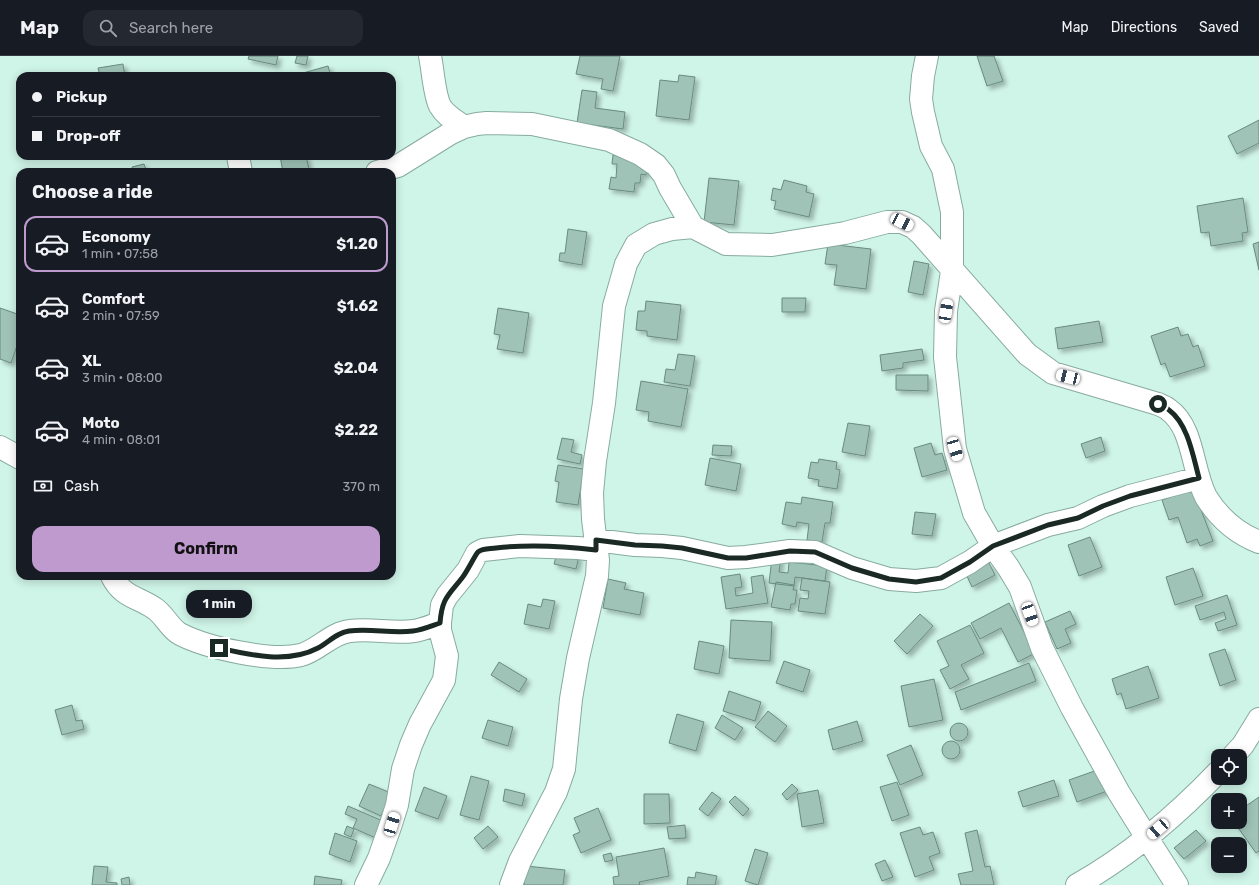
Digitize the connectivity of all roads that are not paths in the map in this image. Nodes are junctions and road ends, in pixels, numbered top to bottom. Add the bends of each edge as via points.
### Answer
1 (430, 56) edge
2 (927, 56) edge
3 (464, 127) junction
4 (391, 168) edge
5 (693, 227) junction
6 (952, 271) junction
7 (0, 447) edge
8 (16, 456) edge
9 (1199, 478) junction
10 (1259, 542) edge
11 (596, 545) junction
12 (993, 546) junction
13 (115, 580) edge
14 (440, 623) junction
15 (1259, 719) edge
16 (1239, 749) edge
17 (1211, 779) edge
18 (1146, 838) junction
19 (366, 885) edge
20 (511, 885) edge
21 (1077, 885) edge
22 (1178, 885) edge

1 - 3 street via 440,106
2 - 6 street via 922,112 931,146 943,169 949,196 952,212
3 - 4 street
3 - 5 street via 487,123 532,124 609,140 640,154 656,165
5 - 6 street via 726,244 772,245 845,233 887,222 902,222 921,234
5 - 11 street via 654,234 636,245 626,264 614,306 595,461 592,493
6 - 9 street via 1027,354 1053,373 1158,404 1170,410 1189,439
6 - 12 street via 946,311 945,357 955,449 974,514
7 - 8 street
9 - 10 street via 1206,496 1230,527
9 - 12 street via 1130,496 1078,518 1048,525
11 - 12 street via 675,548 728,558 746,558 790,551 815,552 852,568 889,579 916,582 941,578
11 - 14 street via 578,548 520,546 483,550 477,553 468,570 447,596 442,605
11 - 20 street via 597,576 571,699 564,769 556,792 520,861
12 - 18 street via 1020,587 1042,648 1072,708
13 - 14 street via 133,598 160,612 178,633 206,644 261,656 301,655 318,648 334,636 349,631 414,631
14 - 19 street via 447,656 444,680 411,745 403,769 392,824
15 - 16 street
17 - 18 street via 1180,810
18 - 21 street via 1121,858
18 - 22 street

